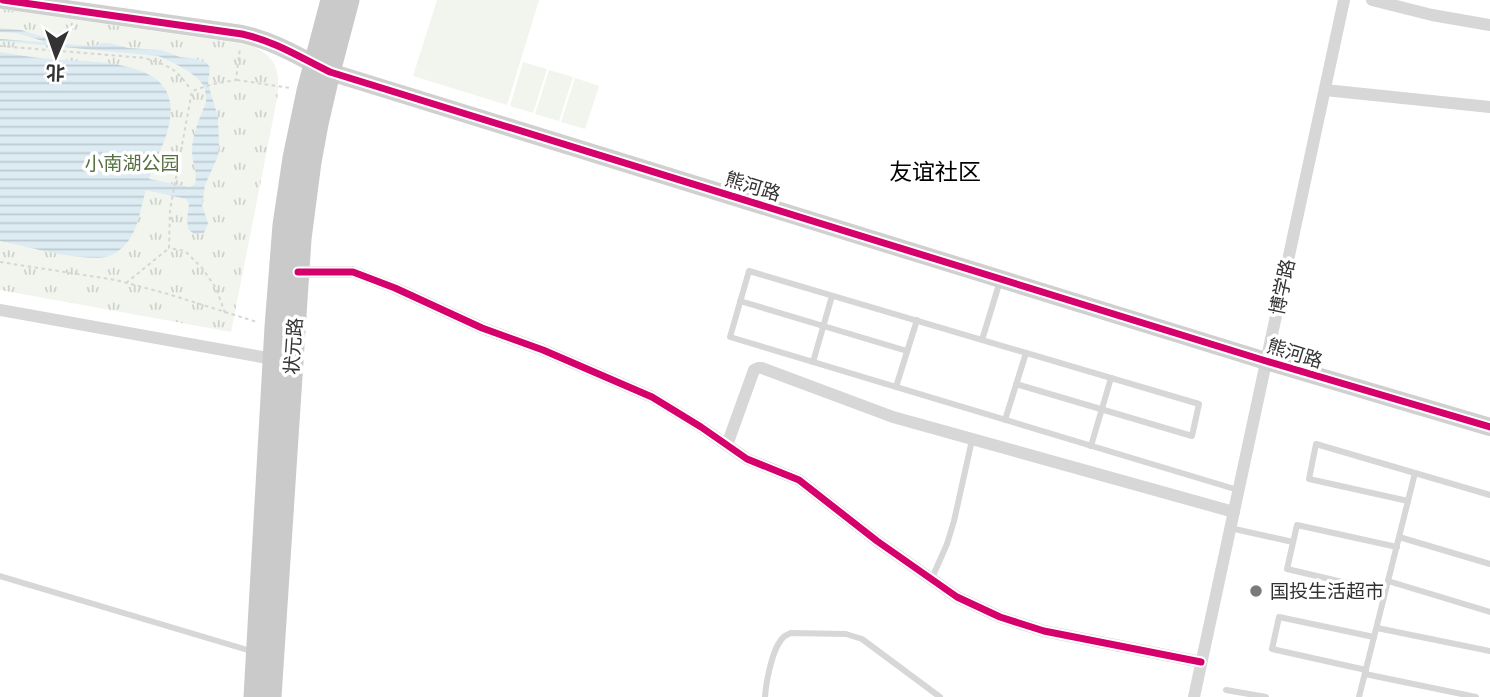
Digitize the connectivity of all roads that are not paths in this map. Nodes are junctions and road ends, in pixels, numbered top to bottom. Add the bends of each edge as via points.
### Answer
1 (3, 0) edge
2 (331, 0) edge
3 (349, 0) edge
4 (1345, 0) edge
5 (1372, 0) edge
6 (80, 5) edge
7 (1490, 24) edge
8 (321, 68) junction
9 (1325, 90) junction
10 (1490, 107) edge
11 (298, 272) junction
12 (1001, 279) junction
13 (832, 296) junction
14 (740, 301) junction
15 (0, 310) edge
16 (916, 320) junction
17 (823, 326) junction
18 (982, 340) junction
19 (907, 351) junction
20 (1026, 353) junction
21 (273, 359) junction
22 (1266, 361) junction
23 (813, 362) junction
24 (1111, 378) junction
25 (1016, 384) junction
26 (896, 387) junction
27 (1102, 410) junction
28 (1005, 420) junction
29 (1490, 427) edge
30 (972, 440) junction
31 (727, 445) junction
32 (1091, 446) junction
33 (1415, 473) junction
34 (1238, 490) junction
35 (1490, 495) edge
36 (1408, 500) junction
37 (1234, 512) junction
38 (1230, 528) junction
39 (1399, 537) junction
40 (1293, 542) junction
41 (1397, 547) junction
42 (1490, 564) edge
43 (0, 576) edge
44 (931, 579) junction
45 (1388, 581) junction
46 (1385, 592) junction
47 (1490, 612) edge
48 (1377, 628) junction
49 (1374, 637) junction
50 (1490, 652) edge
51 (257, 653) junction
52 (1201, 662) junction
53 (1366, 672) junction
54 (1226, 690) dead end
55 (254, 697) edge
56 (271, 697) edge
57 (765, 697) edge
58 (940, 697) edge
59 (1194, 697) edge
60 (1266, 697) edge
61 (1359, 697) edge
62 (1476, 697) edge

1 - 6 street, 熊河路
2 - 8 main road, 状元路
3 - 8 main road, 状元路
4 - 9 street, 博学路
5 - 7 street
6 - 8 street, 熊河路 via 262,38
8 - 11 main road, 状元路
8 - 12 street, 熊河路
8 - 21 main road, 状元路 via 307,91 293,158
9 - 10 street
9 - 22 street, 博学路
11 - 31 street via 353,272 395,288 652,397
11 - 56 main road, 状元路
12 - 18 lane
12 - 22 street, 熊河路
13 - 14 lane via 749,271
13 - 16 lane
13 - 17 lane
14 - 17 lane
14 - 23 lane via 730,337
15 - 21 street
16 - 18 lane
16 - 19 lane
17 - 19 lane
17 - 23 lane
18 - 20 lane
19 - 26 lane
20 - 24 lane
20 - 25 lane
21 - 51 main road, 状元路
22 - 29 street, 熊河路
22 - 34 street, 博学路
23 - 26 lane
24 - 27 lane
24 - 27 lane via 1199,404 1192,436
25 - 27 lane
25 - 28 lane
26 - 28 lane
27 - 32 lane
28 - 32 lane
30 - 31 street via 758,368
30 - 37 street
30 - 44 lane via 954,521
31 - 44 street via 747,459 799,480
32 - 34 lane
33 - 35 lane
33 - 36 lane
33 - 36 lane via 1316,444 1309,479
34 - 37 street, 博学路
36 - 39 lane
37 - 38 street, 博学路
38 - 40 lane
38 - 52 street, 博学路
39 - 41 lane
39 - 42 lane
40 - 41 lane via 1297,525
40 - 46 lane via 1287,569
41 - 45 lane
43 - 51 lane
44 - 52 street via 1000,617 1044,631
45 - 46 lane
45 - 47 lane
46 - 48 lane
48 - 49 lane
48 - 50 lane
49 - 53 lane
49 - 53 lane via 1279,617 1272,649
51 - 55 main road, 状元路
52 - 59 street, 博学路
53 - 61 lane
53 - 62 lane
54 - 60 lane
57 - 58 lane via 780,641 791,633 846,634 862,639

